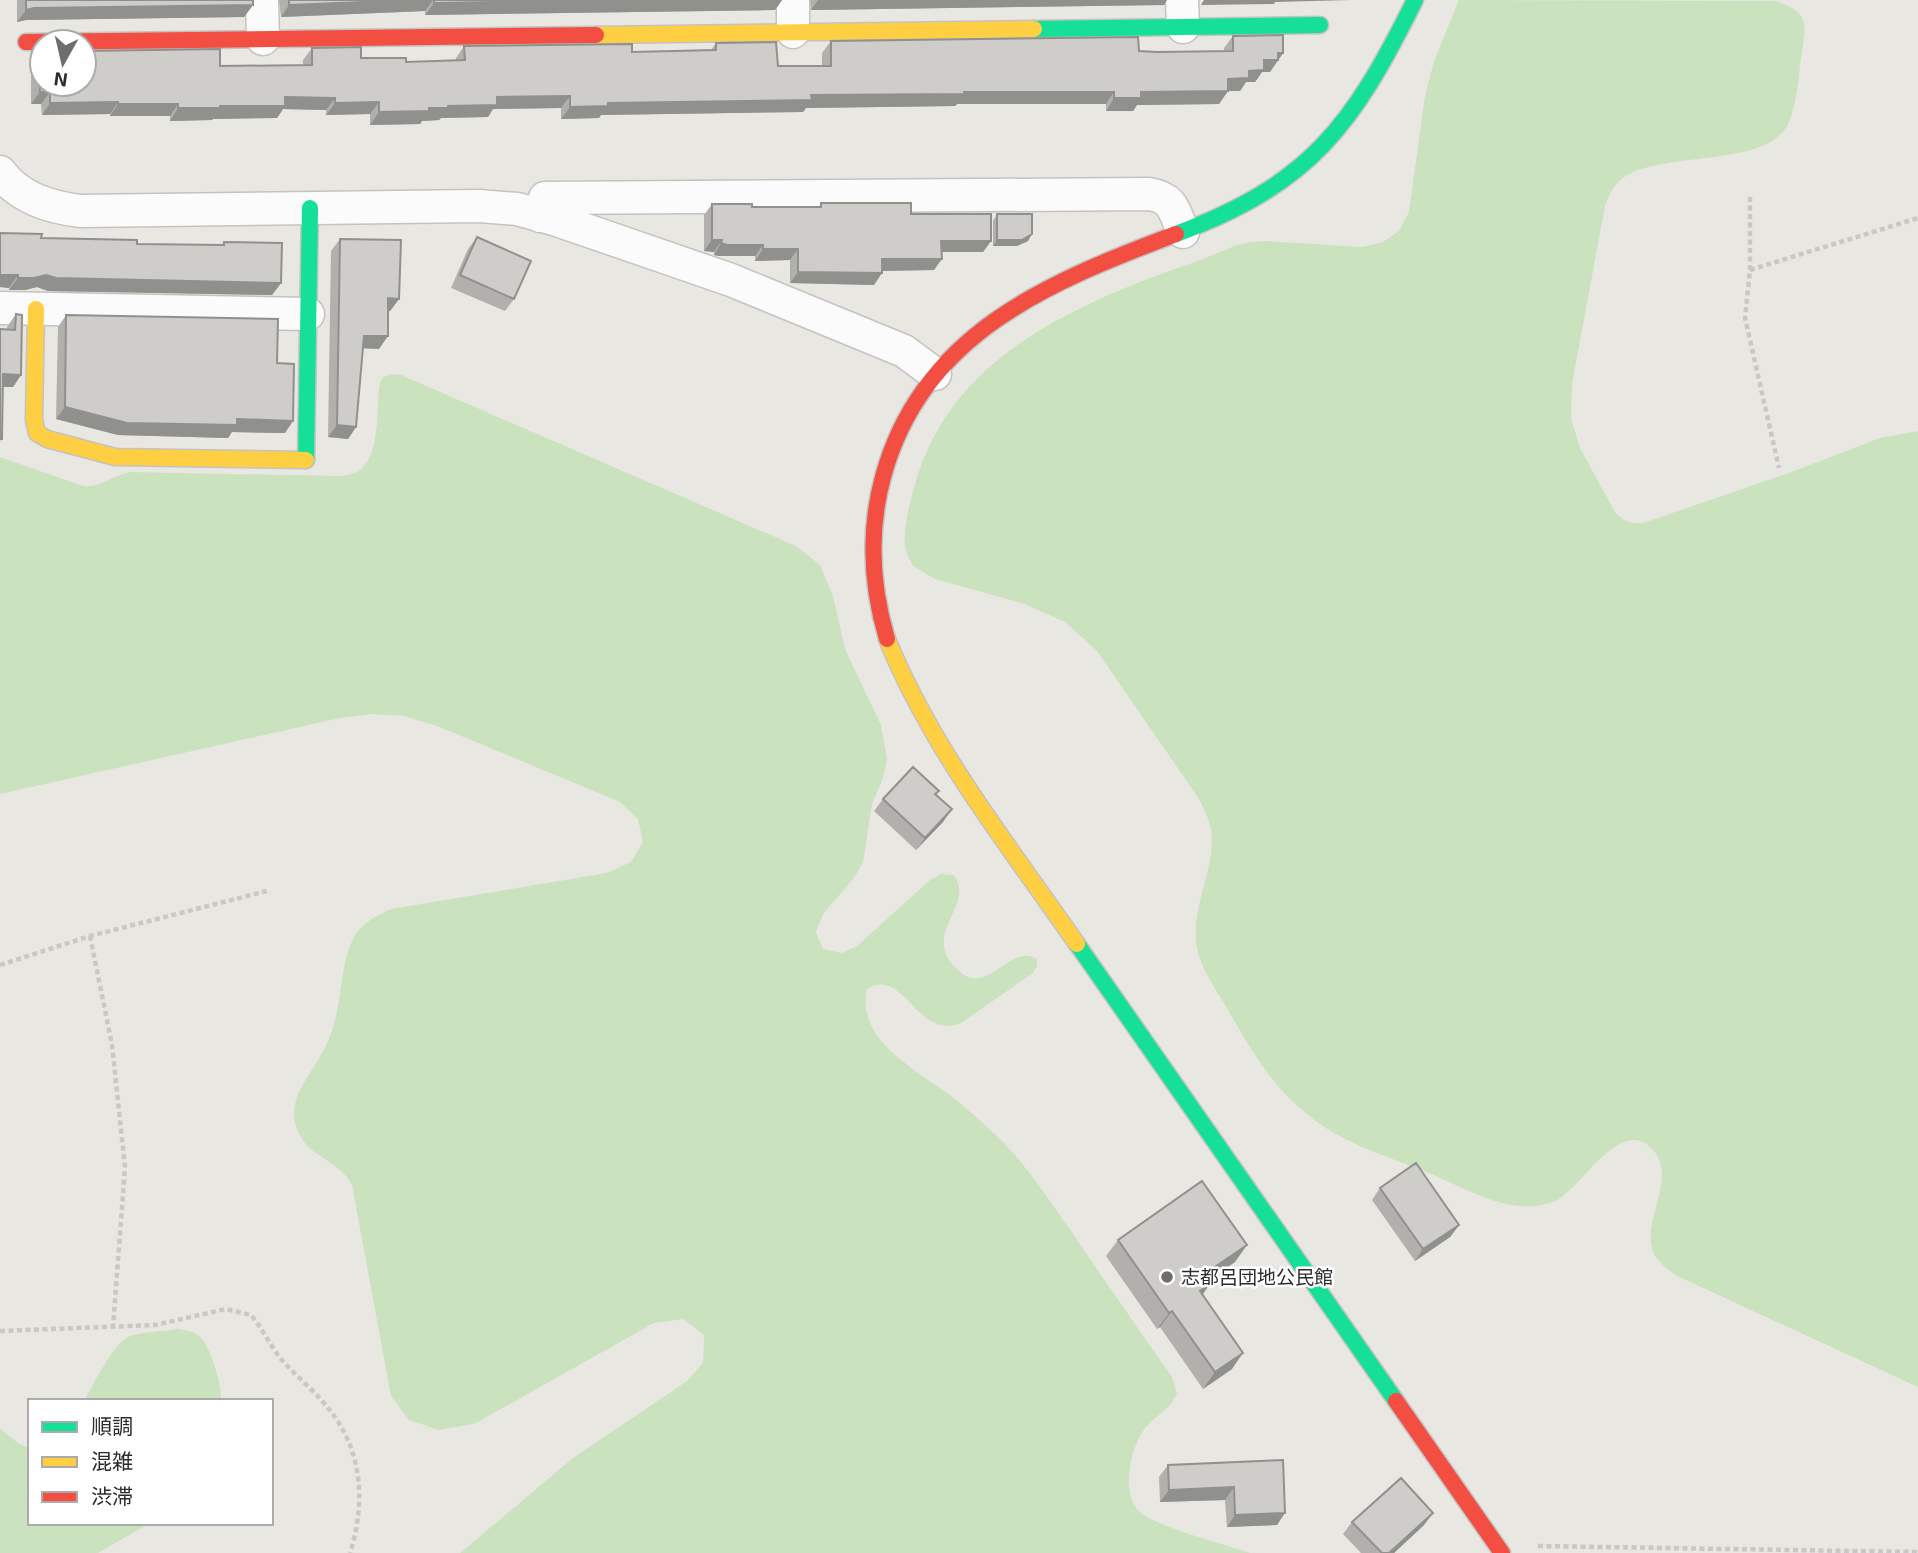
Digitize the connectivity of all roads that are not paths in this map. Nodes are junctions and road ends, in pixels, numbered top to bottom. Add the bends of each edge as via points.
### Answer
1 (262, 0) edge
2 (793, 0) edge
3 (1415, 0) edge
4 (1182, 14) edge
5 (1320, 25) dead end
6 (793, 32) junction
7 (263, 39) junction
8 (26, 42) dead end
9 (0, 172) edge
10 (310, 208) junction
11 (540, 216) junction
12 (1183, 232) junction
13 (0, 308) edge
14 (36, 309) junction
15 (308, 314) junction
16 (935, 374) junction
17 (1502, 1553) edge

1 - 7 street
2 - 6 street
3 - 12 street via 1370,89 1324,146 1267,192
4 - 5 street
4 - 6 street
6 - 7 street
7 - 8 street
9 - 10 street via 28,197 53,208
10 - 11 street via 479,206
10 - 15 street
11 - 12 street via 545,198 1149,194 1172,204
11 - 16 street via 731,280 904,351
12 - 16 street via 1109,258 1011,309 974,335
13 - 14 street
14 - 15 street
14 - 15 street via 37,432 47,439 115,457 142,458 306,461
16 - 17 street via 891,448 878,494 873,542 875,589 887,636 908,686 963,780

